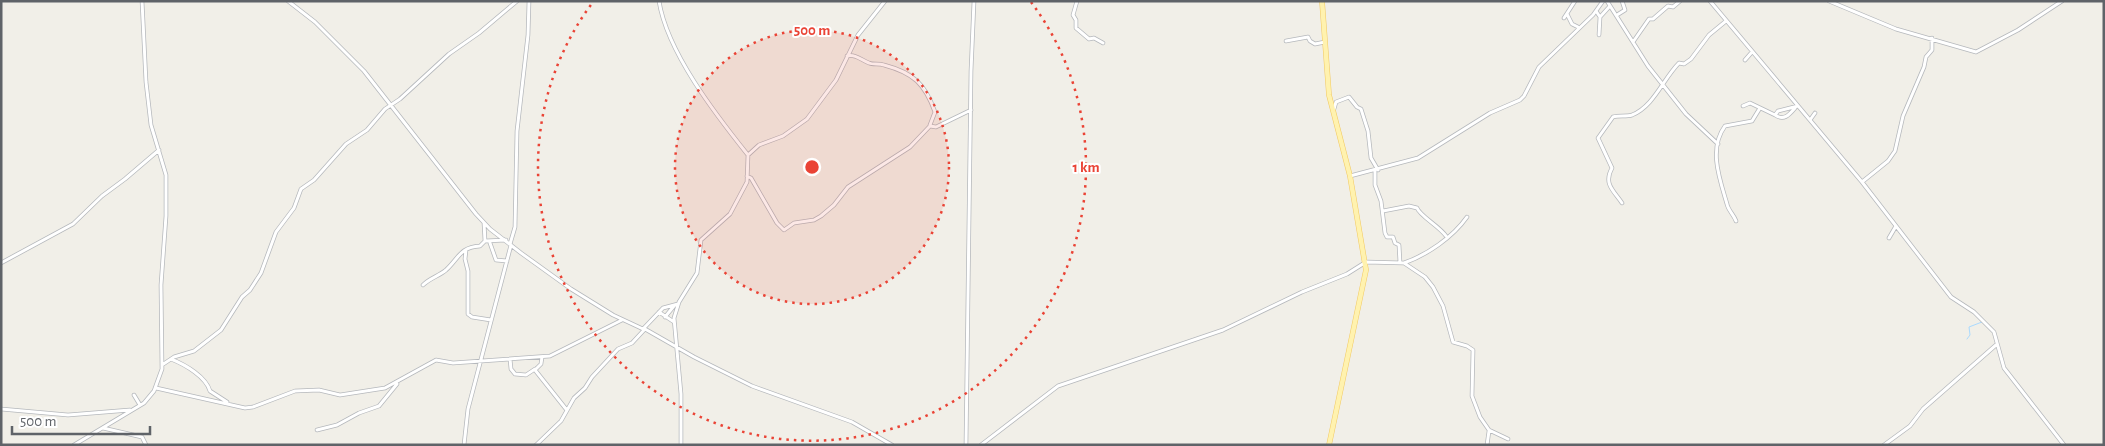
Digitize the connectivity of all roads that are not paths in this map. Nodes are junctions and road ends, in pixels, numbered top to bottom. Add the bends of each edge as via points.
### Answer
1 (142, 1) edge
2 (288, 1) edge
3 (517, 1) edge
4 (529, 1) edge
5 (659, 1) edge
6 (885, 1) edge
7 (974, 1) edge
8 (1076, 1) edge
9 (1322, 1) edge
10 (1575, 1) edge
11 (1603, 1) edge
12 (1607, 1) edge
13 (1622, 1) edge
14 (1680, 1) edge
15 (1710, 1) edge
16 (1829, 1) edge
17 (2062, 1) edge
18 (1610, 6) junction
19 (1596, 11) junction
20 (1617, 16) junction
21 (1600, 17) junction
22 (1726, 21) junction
23 (1578, 28) junction
24 (1599, 35) dead end
25 (1932, 38) junction
26 (1286, 41) dead end
27 (1325, 42) junction
28 (1103, 43) dead end
29 (1633, 43) junction
30 (1752, 52) junction
31 (847, 56) junction
32 (1745, 60) dead end
33 (1662, 83) junction
34 (390, 106) junction
35 (1743, 106) dead end
36 (1797, 107) junction
37 (1760, 108) junction
38 (971, 110) junction
39 (1334, 110) junction
40 (1815, 114) dead end
41 (1775, 115) junction
42 (1810, 120) junction
43 (930, 126) junction
44 (1718, 144) junction
45 (159, 150) junction
46 (748, 155) junction
47 (1376, 170) junction
48 (747, 176) junction
49 (1350, 176) junction
50 (1862, 182) junction
51 (1622, 203) dead end
52 (1383, 211) junction
53 (1467, 217) dead end
54 (1736, 221) dead end
55 (484, 223) junction
56 (1896, 226) junction
57 (1446, 236) junction
58 (1889, 238) dead end
59 (494, 240) junction
60 (506, 240) junction
61 (485, 241) junction
62 (490, 243) junction
63 (511, 244) junction
64 (481, 246) junction
65 (467, 249) junction
66 (507, 261) junction
67 (1366, 262) junction
68 (1, 263) edge
69 (1402, 263) junction
70 (423, 285) dead end
71 (676, 304) junction
72 (659, 312) junction
73 (665, 317) junction
74 (490, 320) junction
75 (622, 320) junction
76 (674, 322) junction
77 (644, 329) junction
78 (1997, 344) junction
79 (678, 348) junction
80 (542, 356) junction
81 (510, 359) junction
82 (171, 360) junction
83 (480, 360) junction
84 (162, 365) junction
85 (536, 368) junction
86 (397, 383) junction
87 (155, 388) junction
88 (134, 395) dead end
89 (228, 402) junction
90 (140, 404) junction
91 (1, 409) edge
92 (131, 410) junction
93 (566, 410) junction
94 (102, 428) junction
95 (316, 430) dead end
96 (1489, 430) junction
97 (1496, 434) junction
98 (1490, 438) junction
99 (1508, 439) dead end
100 (74, 445) edge
101 (146, 445) edge
102 (464, 445) edge
103 (536, 445) edge
104 (680, 445) edge
105 (892, 445) edge
106 (966, 445) edge
107 (981, 445) edge
108 (1329, 445) edge
109 (1487, 445) edge
110 (1884, 445) edge
111 (2064, 445) edge

1 - 45 street via 146,82 152,132
2 - 34 street via 355,61
3 - 34 street via 448,54
4 - 63 street via 518,131 515,227
5 - 46 street via 669,36 683,62
6 - 31 street via 858,35
7 - 38 street
8 - 28 street via 1072,15 1076,19 1076,28 1089,39
9 - 27 main road
10 - 23 street via 1566,16
11 - 19 street
12 - 18 street
13 - 20 street via 1625,10
14 - 29 street via 1649,19
15 - 22 street
16 - 25 street via 1896,29
17 - 25 street via 1976,52
18 - 20 street
18 - 21 street
19 - 21 street
19 - 23 street
20 - 29 street
21 - 24 street
22 - 30 street
22 - 33 street via 1709,35 1691,59 1684,64 1679,63
23 - 47 street via 1538,67 1520,100 1490,113 1418,158
25 - 50 street via 1932,50 1926,57 1903,116 1895,151
26 - 27 street via 1308,37 1315,44
27 - 39 main road
29 - 33 street
30 - 32 street
30 - 36 street
31 - 43 street via 886,65 922,85 935,112
31 - 46 street via 836,80 807,119 783,136 759,145
33 - 44 street via 1686,114
33 - 51 street via 1649,102 1631,115 1613,117 1597,138 1612,168 1608,178 1610,188
34 - 55 street
34 - 82 street via 301,189 294,208 276,232 262,273 240,298 219,332 194,351
35 - 37 street via 1750,103
36 - 41 street via 1778,111
36 - 41 street via 1785,118
36 - 42 street
37 - 41 street
37 - 44 street via 1752,121 1725,126
38 - 43 street via 938,126
38 - 106 street
39 - 47 street via 1336,102 1349,97 1361,109
39 - 49 main road
40 - 42 street
42 - 50 street
43 - 48 street via 910,147 848,187 821,216 794,223 784,230 752,178
44 - 54 street via 1718,178
45 - 68 street via 102,196 75,223
45 - 84 street via 166,184 161,285
46 - 48 street
47 - 49 street
47 - 52 street via 1375,185
48 - 71 street via 730,214 701,240 696,276
49 - 67 main road
50 - 56 street
52 - 57 street via 1409,206 1417,208
52 - 69 street via 1386,236 1400,245
53 - 57 street
55 - 60 street
55 - 61 street
56 - 58 street
56 - 78 street via 1951,297 1974,312 1994,332
57 - 69 street via 1431,249
59 - 60 street
59 - 61 street
59 - 62 street
60 - 63 street
61 - 64 street
62 - 64 street
62 - 66 street via 496,260
63 - 66 street
63 - 75 street via 571,289
64 - 65 street
65 - 70 street via 445,271
65 - 74 street via 464,259 468,271 468,314
66 - 74 street
67 - 69 street
67 - 107 street via 1347,274 1223,330 1058,386
67 - 108 main road via 1365,285
69 - 96 street via 1434,287 1454,343 1473,350 1473,398
71 - 72 street
71 - 73 street
71 - 76 street
72 - 73 street
72 - 77 street
73 - 76 street
74 - 83 street
75 - 77 street
75 - 80 street via 576,341 561,352
76 - 79 street
77 - 79 street
77 - 93 street via 592,377
78 - 110 street via 1923,409 1910,426
78 - 111 street via 2004,368
79 - 104 street via 682,411
79 - 105 street via 752,386 859,425
80 - 81 street
80 - 85 street via 542,364
81 - 83 street
81 - 85 street via 515,374 524,376
82 - 84 street
82 - 89 street via 185,366 208,384 210,391
83 - 86 street via 453,363 434,360
83 - 102 street via 468,409
84 - 87 street
85 - 93 street
86 - 89 street via 383,389 340,395 320,390 295,391 253,407
86 - 95 street via 379,406
87 - 89 street
87 - 90 street
88 - 90 street
90 - 92 street
91 - 92 street via 68,415
92 - 94 street
93 - 103 street via 561,421
94 - 100 street
94 - 101 street via 142,437
96 - 97 street
96 - 98 street
97 - 98 street
97 - 99 street
98 - 109 street

